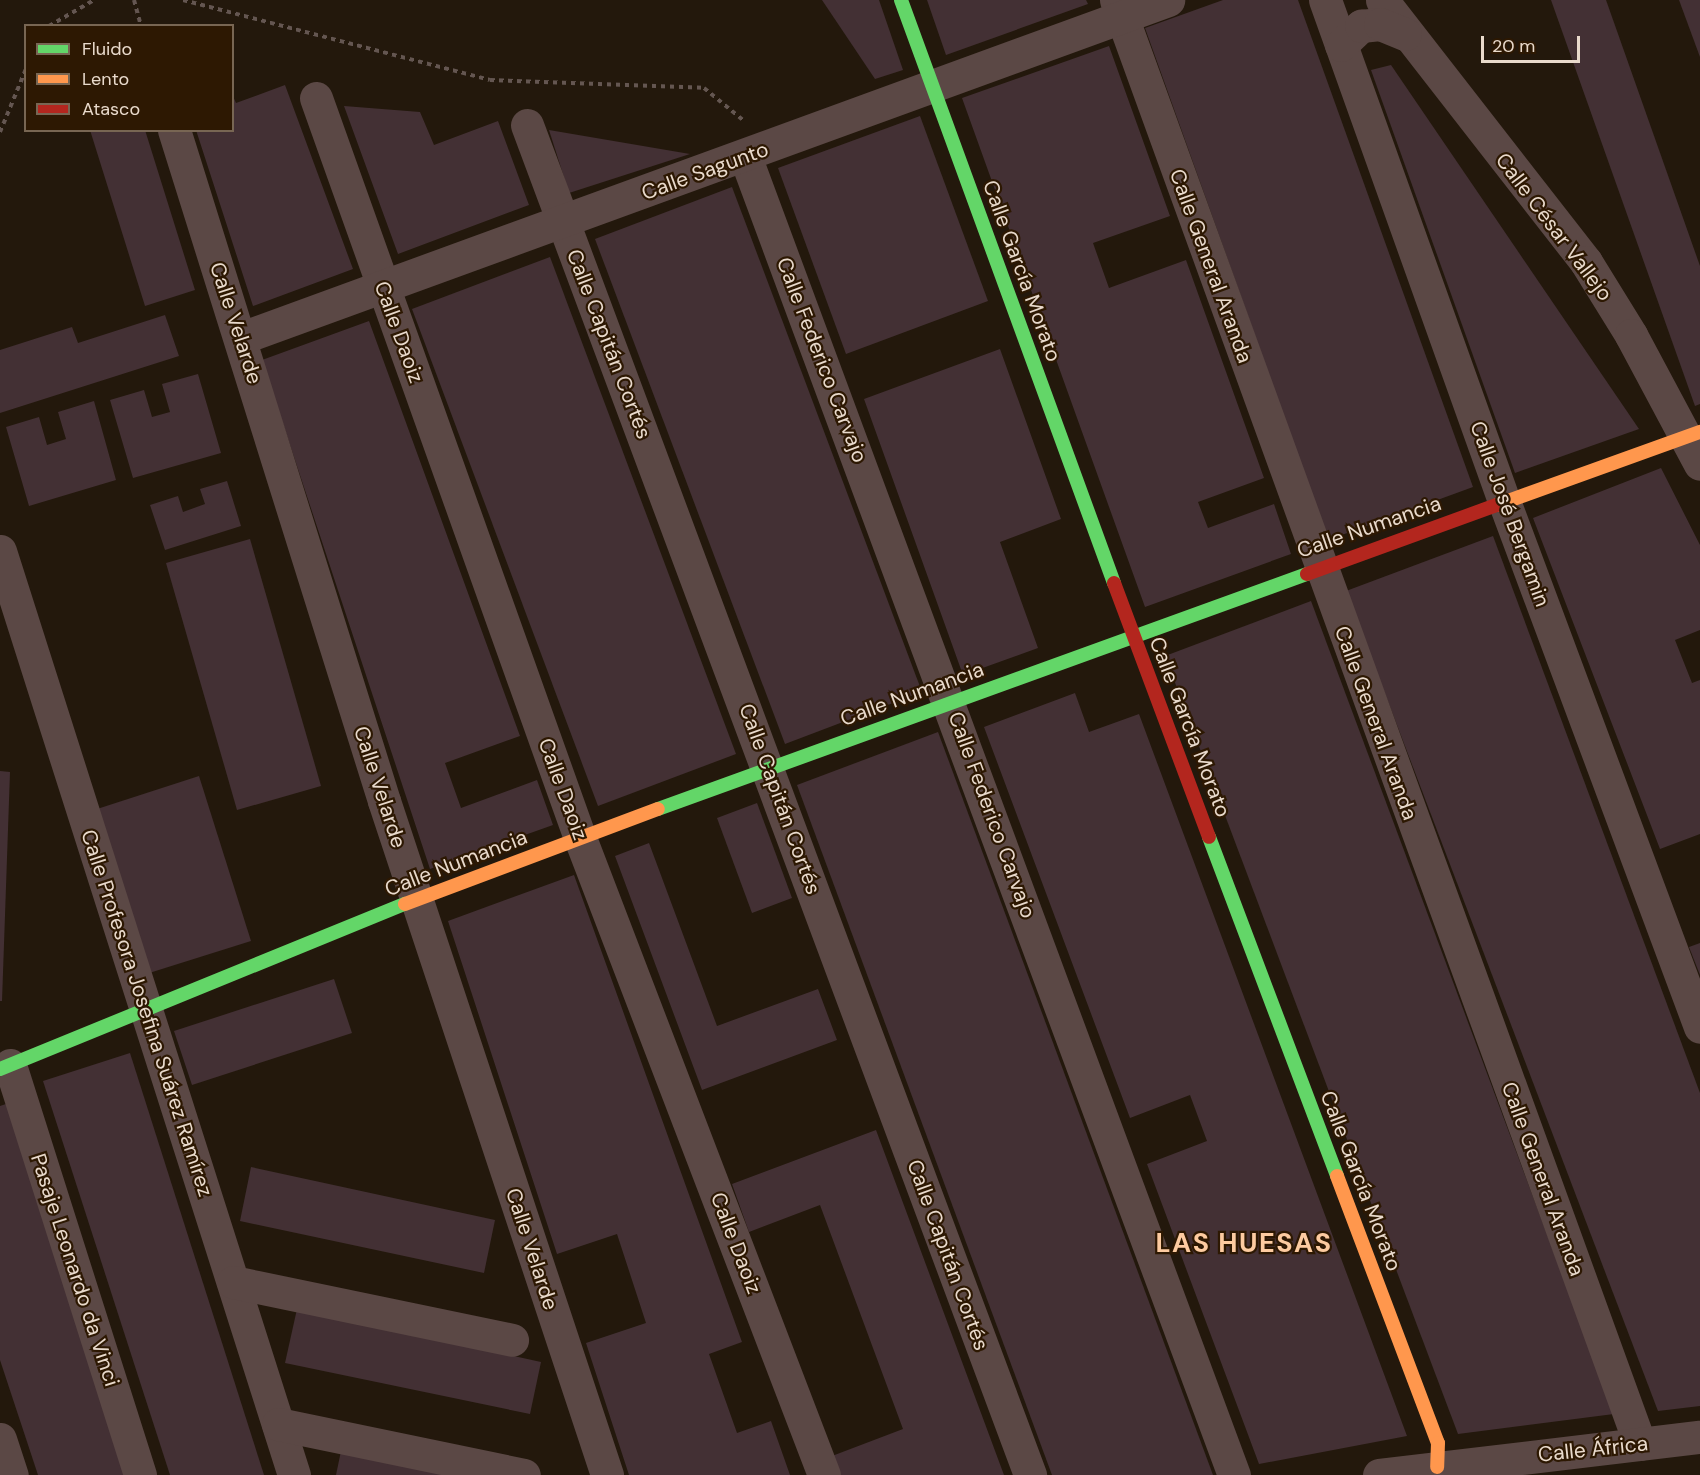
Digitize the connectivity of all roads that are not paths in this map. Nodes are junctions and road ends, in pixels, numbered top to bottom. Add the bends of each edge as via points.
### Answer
1 (901, 0) edge
2 (1168, 0) edge
3 (1325, 0) edge
4 (1382, 0) edge
5 (1119, 8) edge
6 (1406, 34) junction
7 (1341, 45) junction
8 (933, 86) junction
9 (316, 98) dead end
10 (527, 125) dead end
11 (175, 132) edge
12 (759, 151) junction
13 (563, 222) junction
14 (383, 287) junction
15 (241, 338) junction
16 (1695, 444) edge
17 (1504, 501) junction
18 (0, 551) edge
19 (1319, 567) junction
20 (1133, 636) junction
21 (951, 702) junction
22 (769, 768) junction
23 (580, 838) junction
24 (416, 900) junction
25 (145, 1010) junction
26 (1700, 1027) edge
27 (5, 1067) edge
28 (233, 1282) junction
29 (512, 1340) dead end
30 (278, 1424) junction
31 (1700, 1437) edge
32 (0, 1439) edge
33 (1640, 1444) junction
34 (1437, 1467) junction
35 (12, 1475) edge
36 (140, 1475) edge
37 (294, 1475) edge
38 (524, 1475) edge
39 (607, 1475) edge
40 (824, 1475) edge
41 (1030, 1475) edge
42 (1234, 1475) edge
43 (1379, 1475) edge

1 - 8 street, Calle García Morato
2 - 5 street, Calle Sagunto
3 - 7 street, Calle José Bergamin
4 - 6 street, Calle César Vallejo
5 - 8 street, Calle Sagunto
5 - 19 street, Calle General Aranda
6 - 7 street via 1380,24 1361,26
6 - 16 street, Calle César Vallejo via 1586,262
7 - 17 street, Calle José Bergamin
8 - 12 street, Calle Sagunto
8 - 20 street, Calle García Morato
9 - 14 street, Calle Daoiz
10 - 13 street, Calle Capitán Cortés
11 - 15 street, Calle Velarde
12 - 13 street, Calle Sagunto
12 - 21 street, Calle Federico Carvajo
13 - 14 street, Calle Sagunto
13 - 22 street, Calle Capitán Cortés
14 - 15 street, Calle Sagunto
14 - 23 street, Calle Daoiz
15 - 24 street, Calle Velarde
16 - 17 street, Calle Numancia
17 - 19 street, Calle Numancia
17 - 26 street, Calle José Bergamin
18 - 25 street, Calle Profesora Josefina Suárez Ramírez
19 - 20 street, Calle Numancia
19 - 33 street, Calle General Aranda
20 - 21 street, Calle Numancia
20 - 34 street, Calle García Morato via 1438,1443
21 - 22 street, Calle Numancia
21 - 42 street, Calle Federico Carvajo
22 - 23 street, Calle Numancia
22 - 41 street, Calle Capitán Cortés
23 - 24 street, Calle Numancia
23 - 40 street, Calle Daoiz
24 - 25 street, Calle Numancia
24 - 39 street, Calle Velarde
25 - 27 street, Calle Numancia
25 - 28 street, Calle Profesora Josefina Suárez Ramírez
27 - 36 street, Pasaje Leonardo da Vinci
28 - 29 street
28 - 30 street, Calle Profesora Josefina Suárez Ramírez
30 - 37 street, Calle Profesora Josefina Suárez Ramírez
30 - 38 street
31 - 33 street, Calle África
32 - 35 street
33 - 34 street, Calle África
34 - 43 street, Calle África

